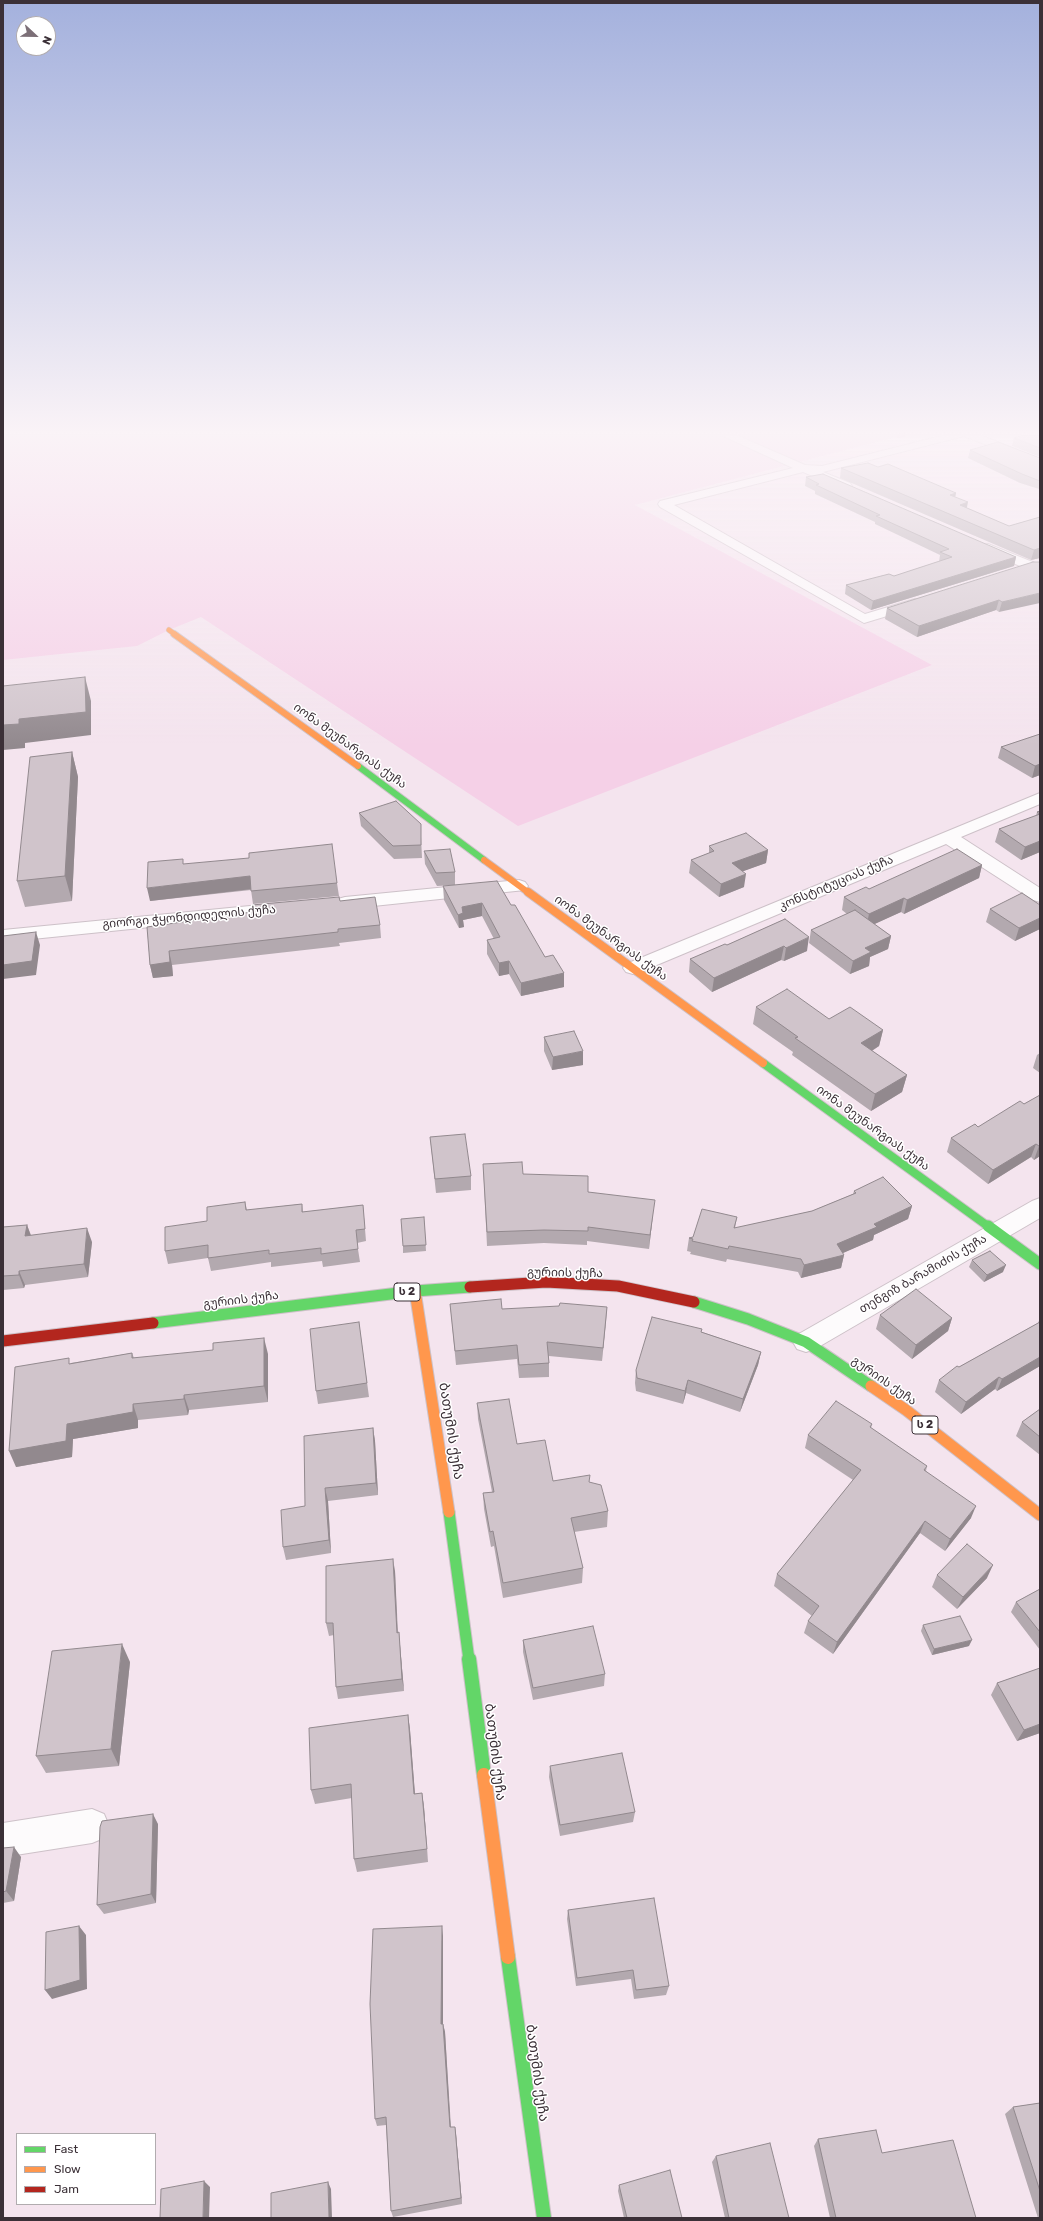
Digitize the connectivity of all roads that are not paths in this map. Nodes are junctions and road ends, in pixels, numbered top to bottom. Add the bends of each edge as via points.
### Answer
1 (724, 539) edge
2 (979, 544) edge
3 (1037, 566) edge
4 (1008, 573) edge
5 (924, 600) edge
6 (169, 630) dead end
7 (1040, 798) edge
8 (948, 837) junction
9 (519, 886) junction
10 (1040, 896) edge
11 (329, 904) edge
12 (298, 907) edge
13 (3, 936) edge
14 (632, 968) junction
15 (1040, 1207) edge
16 (996, 1232) junction
17 (1040, 1264) edge
18 (415, 1291) junction
19 (3, 1341) edge
20 (806, 1342) junction
21 (1040, 1515) edge
22 (92, 1826) dead end
23 (3, 1840) edge
24 (544, 2218) edge

1 - 5 street via 864,619
2 - 3 street
3 - 4 street
6 - 9 main road, იონა მეუნარგიას ქუჩა via 368,773
7 - 8 street, კონსტიტუციას ქუჩა
8 - 10 street
8 - 14 street, კონსტიტუციას ქუჩა
9 - 11 street
9 - 14 main road, იონა მეუნარგიას ქუჩა
12 - 13 street, გიორგი ჭყონდიდელის ქუჩა
14 - 16 main road, იონა მეუნარგიას ქუჩა
15 - 16 street, თენგიზ ბარამიძის ქუჩა
16 - 17 main road, იონა მეუნარგიას ქუჩა
16 - 20 street, თენგიზ ბარამიძის ქუჩა
18 - 19 main road, გურიის ქუჩა / ს 2
18 - 20 main road, გურიის ქუჩა / ს 2 via 546,1282 618,1286 683,1298 748,1319
18 - 24 main road, ბათუმის ქუჩა via 459,1581
20 - 21 main road, გურიის ქუჩა / ს 2 via 906,1410
22 - 23 street

